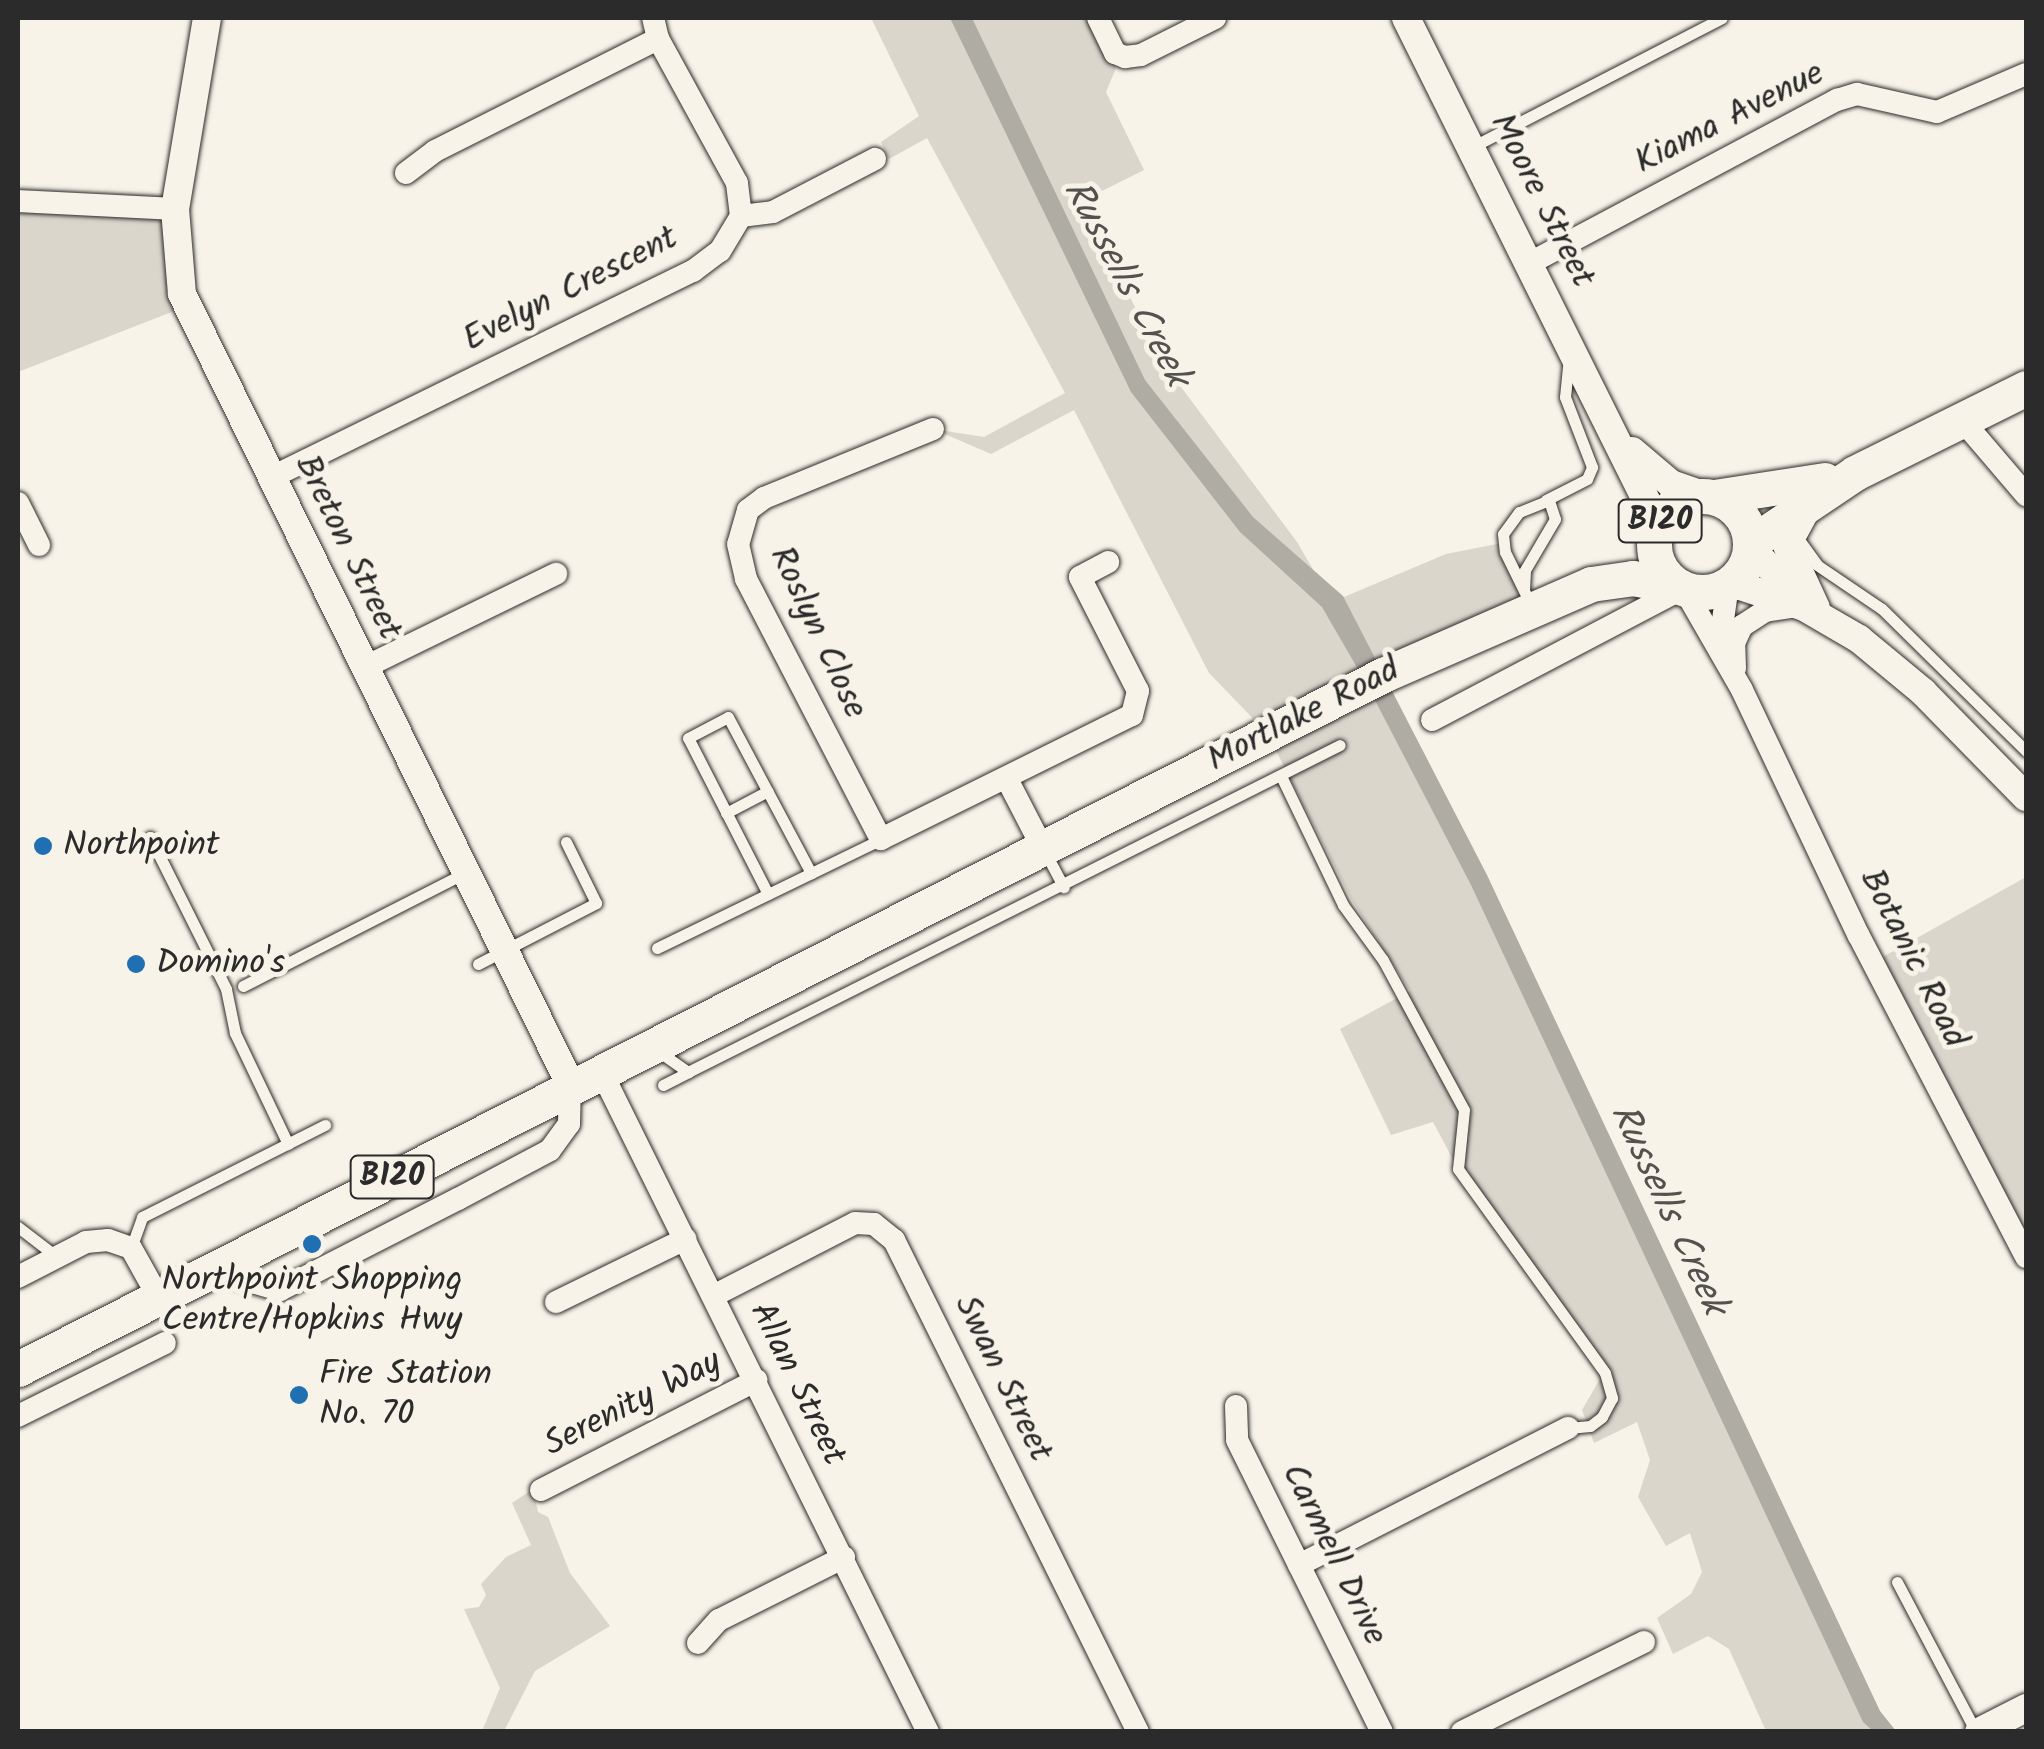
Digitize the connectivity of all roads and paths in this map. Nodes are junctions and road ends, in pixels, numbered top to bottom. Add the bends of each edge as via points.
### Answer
1 (207, 18) edge
2 (1098, 18) edge
3 (1215, 18) edge
4 (1406, 18) edge
5 (1722, 18) edge
6 (656, 28) edge
7 (2026, 74) edge
8 (1472, 147) junction
9 (875, 159) dead end
10 (406, 173) dead end
11 (18, 200) edge
12 (176, 209) junction
13 (742, 216) junction
14 (1530, 263) junction
15 (1571, 345) junction
16 (2026, 388) edge
17 (1610, 417) junction
18 (1962, 420) junction
19 (934, 428) dead end
20 (1855, 472) junction
21 (270, 478) junction
22 (1587, 479) junction
23 (1822, 493) junction
24 (2026, 495) edge
25 (1709, 497) junction
26 (1546, 500) junction
27 (18, 502) edge
28 (1798, 518) junction
29 (1555, 519) junction
30 (1658, 526) junction
31 (38, 545) dead end
32 (1750, 546) junction
33 (1108, 562) dead end
34 (556, 574) dead end
35 (1730, 584) junction
36 (1682, 588) junction
37 (1570, 591) junction
38 (1528, 598) junction
39 (1817, 612) junction
40 (363, 668) junction
41 (1739, 680) junction
42 (1432, 720) dead end
43 (1340, 745) dead end
44 (2026, 751) edge
45 (1281, 776) junction
46 (1008, 780) junction
47 (768, 792) junction
48 (2026, 797) edge
49 (726, 813) junction
50 (150, 837) dead end
51 (881, 839) junction
52 (566, 842) dead end
53 (1042, 847) junction
54 (465, 873) junction
55 (811, 873) junction
56 (1064, 887) junction
57 (768, 894) junction
58 (657, 948) dead end
59 (504, 951) junction
60 (478, 964) dead end
61 (243, 986) dead end
62 (649, 1043) junction
63 (688, 1072) junction
64 (585, 1076) junction
65 (662, 1085) dead end
66 (326, 1125) dead end
67 (288, 1144) junction
68 (18, 1226) edge
69 (685, 1238) junction
70 (131, 1248) junction
71 (58, 1257) junction
72 (2026, 1257) edge
73 (215, 1271) junction
74 (18, 1277) edge
75 (714, 1295) junction
76 (160, 1300) junction
77 (556, 1302) dead end
78 (165, 1343) dead end
79 (18, 1369) edge
80 (757, 1380) junction
81 (1236, 1406) dead end
82 (18, 1416) edge
83 (1568, 1428) joint
84 (537, 1488) dead end
85 (844, 1557) junction
86 (1299, 1565) junction
87 (1897, 1582) dead end
88 (1644, 1642) dead end
89 (698, 1643) dead end
90 (2026, 1708) edge
91 (928, 1732) edge
92 (1138, 1732) edge
93 (1382, 1732) edge
94 (1462, 1732) edge
95 (1977, 1732) edge

1 - 12 street, Breton Street
2 - 3 street via 1115,53 1124,57
4 - 8 street, Moore Street
5 - 8 lane
6 - 10 street
6 - 13 street via 732,167
7 - 14 street, Kiama Avenue via 1937,112 1857,94 1837,100
8 - 14 street, Moore Street
9 - 13 street via 786,206
11 - 12 street
12 - 21 street, Breton Street via 182,294
13 - 21 street, Evelyn Crescent via 720,251 694,271
14 - 15 street, Moore Street
15 - 17 street, Moore Street
15 - 22 lane via 1564,390 1591,458
16 - 18 main road, B120
17 - 25 street, Moore Street via 1655,474
17 - 30 street, Moore Street
18 - 20 main road, B120
18 - 24 street
19 - 51 street, Roslyn Close via 764,498 748,510 738,544 746,579
20 - 23 main road, B120
20 - 25 main road, B120
21 - 40 street, Breton Street
22 - 26 lane
22 - 29 lane
23 - 28 street
23 - 32 main road, B120
25 - 30 main road, B120 via 1680,501
25 - 32 main road, B120 via 1741,514
26 - 29 lane via 1556,508
26 - 38 lane via 1513,516 1503,534
27 - 31 street
28 - 39 street via 1788,553
28 - 44 lane via 1796,535 1809,557 1882,609
29 - 38 lane via 1526,570
30 - 36 main road, B120 via 1658,562
30 - 37 main road, Mortlake Road / B120
32 - 35 main road, B120
32 - 39 street
33 - 46 street via 1071,582 1136,686 1139,706
34 - 40 street
35 - 36 main road, B120 via 1709,592
35 - 39 street
35 - 41 street, Botanic Road via 1723,620
36 - 37 main road, Mortlake Road / B120 via 1615,579
36 - 41 street, Botanic Road
36 - 42 street
37 - 38 main road, Mortlake Road / B120
38 - 53 main road, Mortlake Road / B120
39 - 41 street via 1775,608 1749,620 1735,637
39 - 48 street via 1923,692
40 - 54 street, Breton Street
41 - 72 street, Botanic Road via 1858,936
43 - 45 lane, Mortlake Road
45 - 56 lane, Mortlake Road
45 - 83 lane via 1343,905 1383,960 1464,1110 1458,1169 1604,1373 1612,1398 1602,1417
46 - 51 street
46 - 53 street
47 - 49 lane
47 - 49 lane via 728,717 688,738
47 - 55 lane
49 - 57 lane
50 - 67 lane via 226,988 235,1033
51 - 55 lane
52 - 59 lane via 596,902
53 - 56 lane
53 - 62 main road, Mortlake Road / B120
54 - 59 street, Breton Street
54 - 61 lane
55 - 57 lane
56 - 63 lane, Mortlake Road
57 - 58 lane
59 - 60 lane
59 - 64 street, Breton Street
62 - 63 lane
62 - 64 main road, Mortlake Road / B120
63 - 65 lane, Mortlake Road
64 - 69 street, Allan Street
64 - 73 main road, Mortlake Road / B120
64 - 73 street via 569,1124 550,1150 458,1200 280,1290
66 - 67 lane
67 - 70 lane via 142,1217
68 - 71 lane
69 - 75 street, Allan Street
69 - 77 street
70 - 71 street via 86,1242
70 - 76 street
71 - 74 street
73 - 76 main road, Mortlake Road / B120
75 - 80 street, Allan Street
75 - 92 street, Swan Street via 854,1223 874,1224 894,1240
76 - 79 main road, Mortlake Road / B120
78 - 82 street
80 - 84 street, Serenity Way
80 - 85 street, Allan Street
81 - 86 street, Carmell Drive via 1236,1440
83 - 86 street
85 - 89 street via 719,1620
85 - 91 street, Allan Street
86 - 93 street, Carmell Drive
87 - 95 lane
88 - 94 street
90 - 95 street

